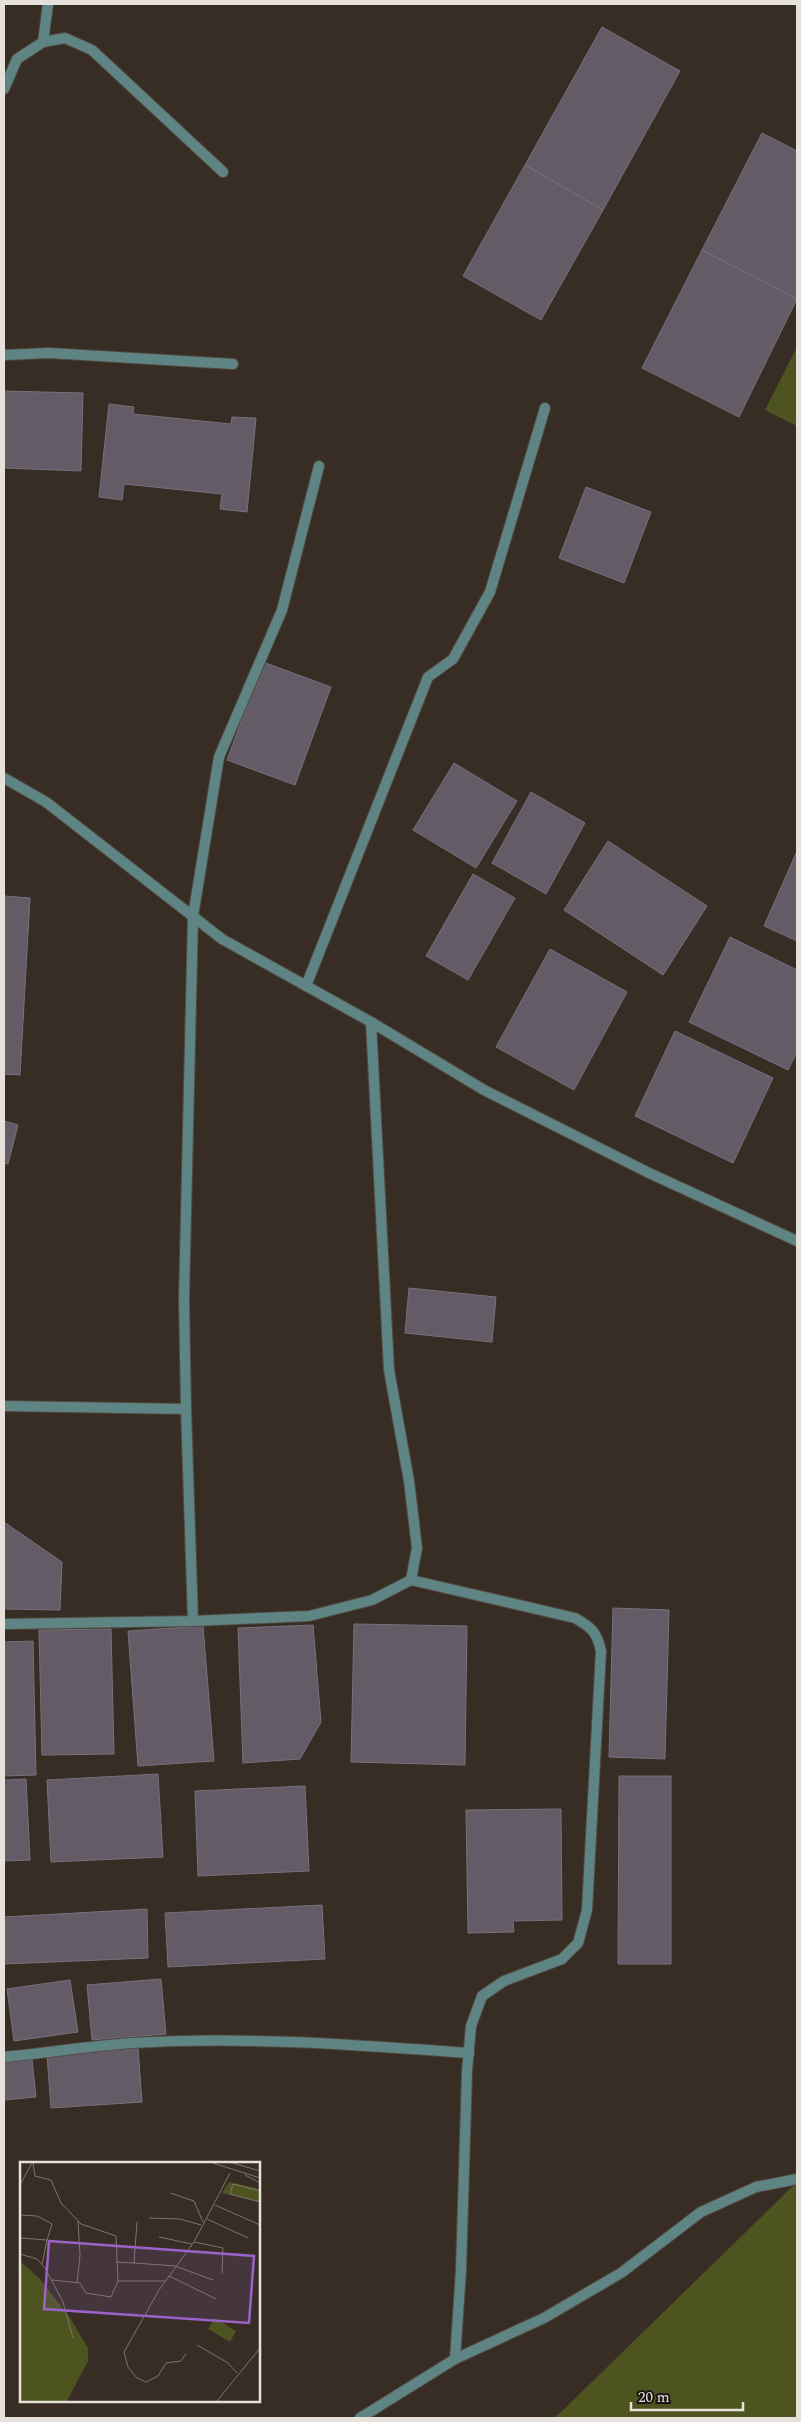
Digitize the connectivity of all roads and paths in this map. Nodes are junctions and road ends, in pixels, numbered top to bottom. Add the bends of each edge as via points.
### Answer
1 (48, 4) edge
2 (42, 42) junction
3 (4, 88) edge
4 (223, 172) dead end
5 (4, 355) edge
6 (233, 364) dead end
7 (545, 408) dead end
8 (319, 466) dead end
9 (4, 778) edge
10 (193, 916) junction
11 (306, 986) junction
12 (372, 1022) junction
13 (797, 1241) edge
14 (4, 1406) edge
15 (186, 1409) junction
16 (411, 1580) junction
17 (193, 1621) junction
18 (4, 1624) edge
19 (469, 2053) junction
20 (4, 2057) edge
21 (797, 2179) edge
22 (455, 2359) junction
23 (360, 2418) edge

1 - 2 street
2 - 3 street via 17,59
2 - 4 street via 66,38 92,50
5 - 6 street via 49,353
7 - 11 street via 490,592 453,659 428,676
8 - 10 street via 282,610 219,757
9 - 10 street via 46,802
10 - 11 street via 222,939
10 - 15 street via 184,1299
11 - 12 street
12 - 13 street via 484,1090 649,1173
12 - 16 street via 390,1370 417,1548
14 - 15 street
15 - 17 street
16 - 17 street via 372,1600 309,1616
16 - 19 street via 575,1618 592,1627 601,1651 587,1910 578,1943 562,1959 504,1981 482,1996 471,2026
17 - 18 street
19 - 20 street via 339,2044 224,2041 132,2043
19 - 22 street
21 - 22 street via 756,2186 701,2212 621,2274 544,2318
22 - 23 street

